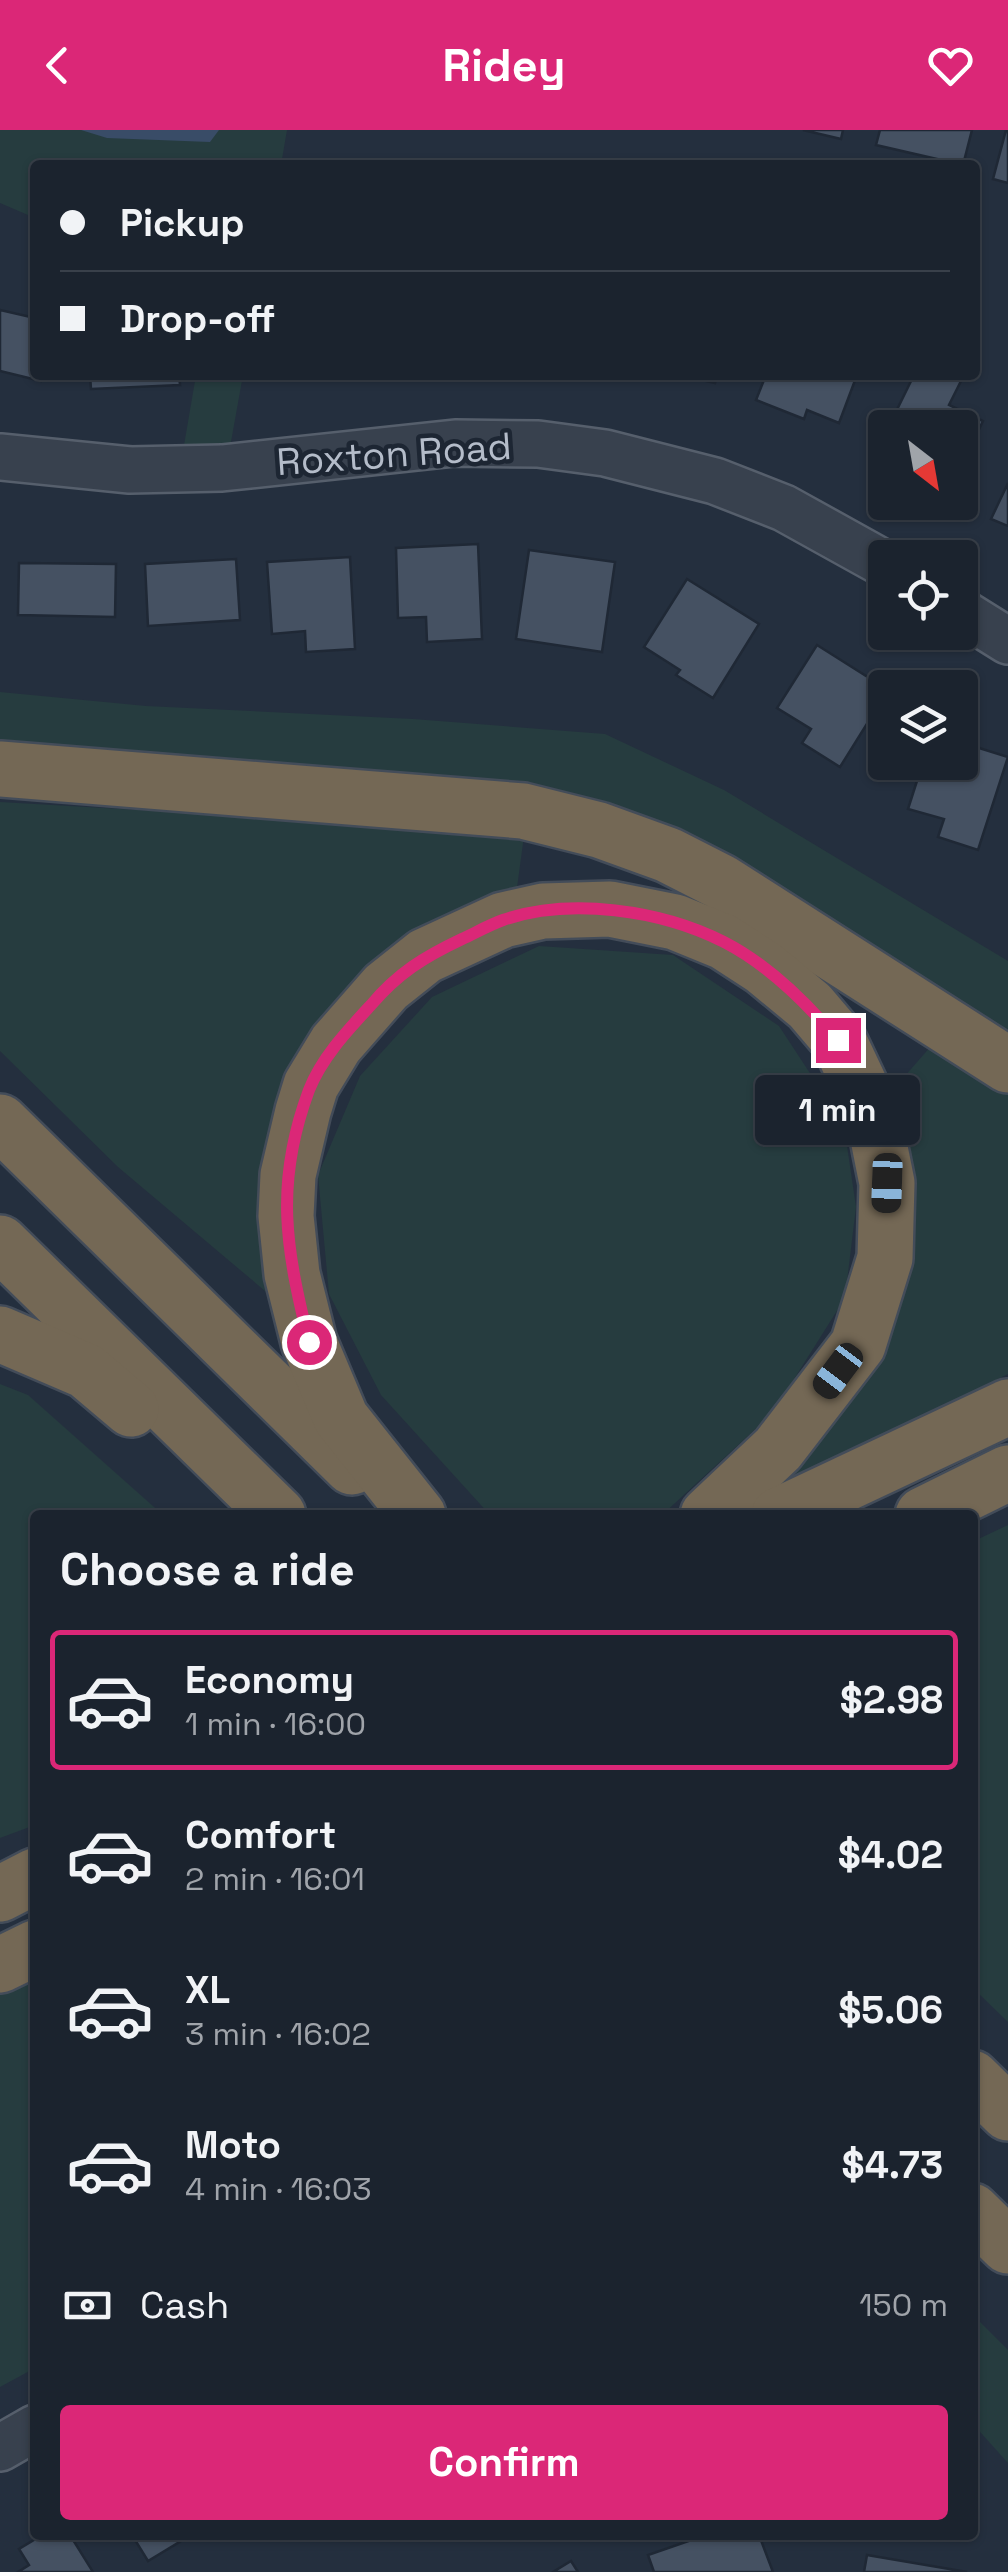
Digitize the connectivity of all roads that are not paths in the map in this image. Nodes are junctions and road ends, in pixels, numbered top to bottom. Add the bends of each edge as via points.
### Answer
1 (0, 457) edge
2 (868, 555) edge
3 (978, 622) edge
4 (1008, 641) edge
5 (0, 769) edge
6 (1008, 1064) edge
7 (0, 1122) edge
8 (0, 1243) edge
9 (0, 1334) edge
10 (1008, 1406) edge
11 (1008, 1473) edge
12 (252, 1510) edge
13 (273, 1510) edge
14 (396, 1510) edge
15 (414, 1510) edge
16 (713, 1510) edge
17 (790, 1510) edge
18 (933, 1510) edge
19 (30, 1852) edge
20 (0, 1859) edge
21 (30, 1879) edge
22 (0, 1894) edge
23 (30, 1950) edge
24 (0, 1965) edge
25 (978, 2082) edge
26 (1008, 2110) edge
27 (978, 2217) edge
28 (1008, 2246) edge
29 (30, 2431) edge
30 (0, 2448) edge

1 - 2 street, Roxton Road via 186,469 454,443 538,444 715,481 784,508
3 - 4 street
5 - 6 highway via 489,808 599,830 721,882
7 - 14 highway
8 - 13 highway
9 - 12 highway via 86,1372
10 - 17 highway
11 - 18 highway
15 - 16 highway via 342,1418 309,1342 286,1216 302,1110 336,1044 425,956 503,920 610,909 674,922 724,942 810,1006 838,1040 873,1113 887,1183 885,1258 858,1345 778,1449
19 - 20 highway
21 - 22 highway
23 - 24 highway
25 - 26 highway
27 - 28 highway
29 - 30 street

